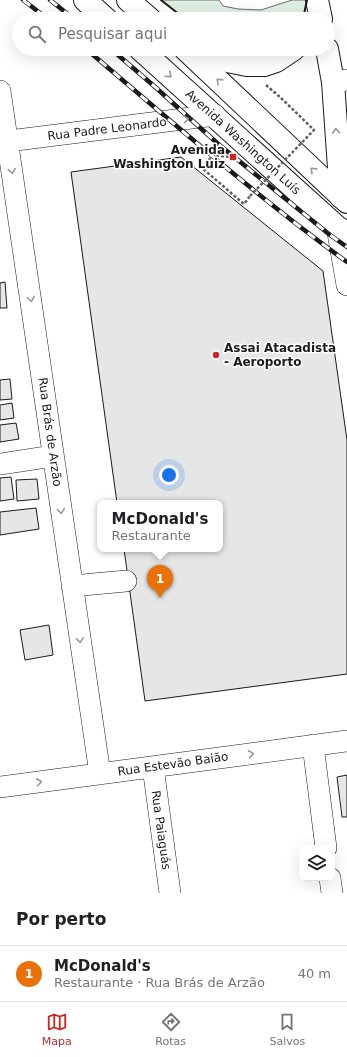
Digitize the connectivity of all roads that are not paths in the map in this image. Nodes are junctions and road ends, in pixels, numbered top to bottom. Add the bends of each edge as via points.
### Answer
1 (85, 0) edge
2 (128, 0) edge
3 (98, 12) edge
4 (142, 12) edge
5 (148, 56) edge
6 (193, 56) edge
7 (207, 56) edge
8 (283, 56) edge
9 (329, 56) edge
10 (340, 81) edge
11 (0, 91) edge
12 (215, 116) junction
13 (4, 142) edge
14 (344, 200) edge
15 (342, 230) edge
16 (347, 285) edge
17 (54, 456) junction
18 (0, 464) edge
19 (126, 581) dead end
20 (72, 586) junction
21 (347, 741) edge
22 (313, 746) junction
23 (153, 767) junction
24 (100, 774) junction
25 (0, 787) edge
26 (326, 845) edge
27 (330, 881) edge
28 (170, 893) edge
29 (332, 893) edge

1 - 3 main road
2 - 4 main road
5 -> 12 main road, Avenida Washington Luís
14 -> 6 main road
7 - 8 main road via 247,65 264,65
9 - 10 main road
14 -> 10 main road
11 - 13 street, Rua Brás de Arzão
13 -> 12 street, Rua Padre Leonardo
12 - 15 main road, Avenida Washington Luís
13 -> 17 street, Rua Brás de Arzão
15 - 16 street
17 - 18 street
17 -> 20 street, Rua Brás de Arzão
19 - 20 street
20 -> 24 street, Rua Brás de Arzão
21 - 22 street, Rua Estevão Baião
23 -> 22 street, Rua Estevão Baião
22 - 26 street
23 - 24 street, Rua Estevão Baião
23 - 28 street, Rua Paiaguás
25 -> 24 street, Rua Estevão Baião
27 - 29 street

